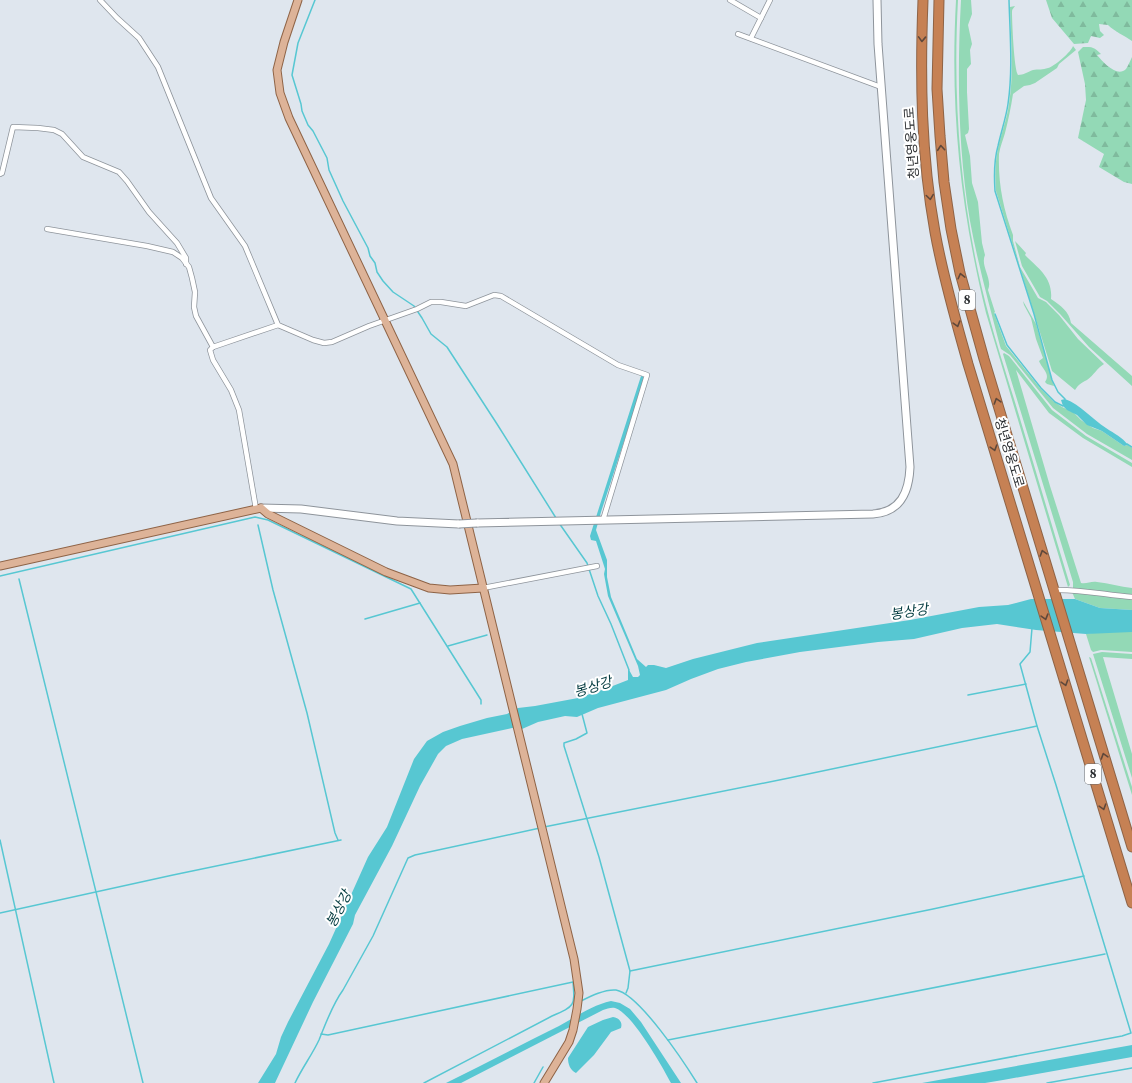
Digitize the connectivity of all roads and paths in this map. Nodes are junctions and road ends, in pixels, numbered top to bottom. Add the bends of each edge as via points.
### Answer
1 (100, 0) edge
2 (298, 0) edge
3 (730, 0) edge
4 (770, 0) edge
5 (877, 0) edge
6 (923, 0) edge
7 (940, 0) edge
8 (761, 18) junction
9 (738, 34) dead end
10 (751, 38) junction
11 (881, 87) junction
12 (0, 174) edge
13 (47, 229) dead end
14 (186, 264) junction
15 (385, 320) junction
16 (278, 325) junction
17 (213, 347) junction
18 (258, 508) junction
19 (602, 520) junction
20 (0, 566) edge
21 (597, 566) dead end
22 (482, 583) junction
23 (1054, 590) junction
24 (1132, 597) edge
25 (1132, 847) edge
26 (1132, 903) edge
27 (544, 1083) edge

1 - 16 street via 139,38 158,67 211,198 245,246
2 - 15 main road via 278,64 280,93 289,118
3 - 8 street
4 - 8 street
5 - 11 main road
6 -> 26 highway, 청년영웅도로 / 8 via 923,129 935,232 958,327
23 -> 7 highway, 청년영웅도로 / 8 via 971,315 951,229 944,182 939,113
8 - 10 street
9 - 10 street
10 - 11 street
11 - 19 main road via 910,467 909,482 901,501 888,511 873,514
12 - 14 street via 13,127 54,130 62,134 83,157 119,172 127,180 149,212 177,243 186,258
13 - 14 street via 173,252
14 - 17 street via 195,292 196,316
15 - 16 street via 332,342 313,340
15 - 19 street via 431,302 466,306 494,295 501,296 618,365 647,375
15 - 22 main road via 453,464
16 - 17 street
17 - 18 street via 210,354 232,390 239,410
18 - 19 main road, bridge via 301,509 397,521 459,524
18 - 20 main road
18 - 22 main road via 386,572 429,588 450,590
21 - 22 street
22 - 27 main road via 574,959 579,993 569,1042
23 - 24 street via 1071,589
25 -> 23 highway, 청년영웅도로 / 8

